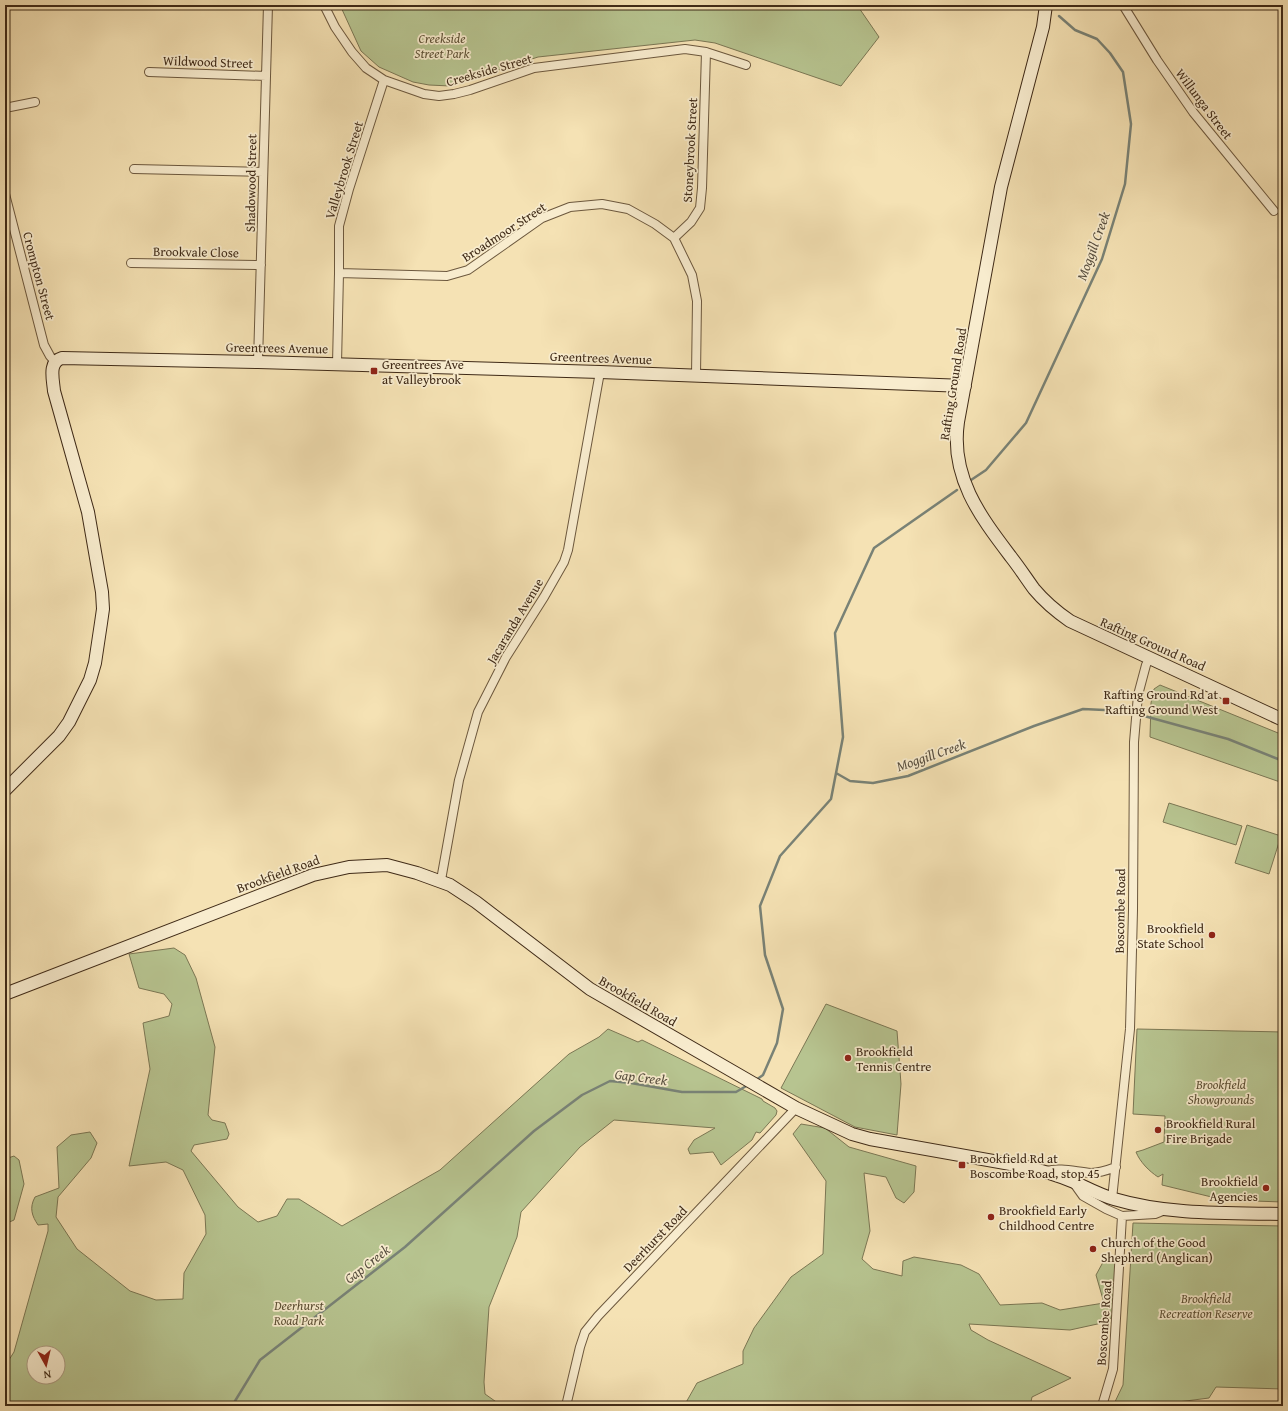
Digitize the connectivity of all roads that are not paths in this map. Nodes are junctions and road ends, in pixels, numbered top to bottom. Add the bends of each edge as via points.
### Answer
1 (268, 5) edge
2 (324, 5) edge
3 (1123, 5) edge
4 (1045, 10) edge
5 (706, 52) junction
6 (746, 65) dead end
7 (149, 72) dead end
8 (266, 76) junction
9 (384, 80) junction
10 (35, 102) dead end
11 (5, 108) edge
12 (134, 169) dead end
13 (263, 172) junction
14 (5, 194) edge
15 (1274, 211) dead end
16 (674, 238) junction
17 (131, 263) dead end
18 (261, 265) junction
19 (339, 273) junction
20 (54, 362) junction
21 (258, 362) junction
22 (337, 364) junction
23 (600, 372) junction
24 (696, 375) junction
25 (965, 386) junction
26 (1150, 657) junction
27 (1283, 720) edge
28 (5, 790) edge
29 (441, 880) junction
30 (5, 994) edge
31 (796, 1108) junction
32 (1116, 1167) junction
33 (1045, 1171) junction
34 (1073, 1182) junction
35 (1112, 1199) junction
36 (1166, 1210) junction
37 (1283, 1214) edge
38 (1122, 1216) junction
39 (566, 1406) edge
40 (1102, 1406) edge

1 - 8 street, Shadowood Street
2 - 9 street, Creekside Street via 352,52 366,68
3 - 15 street, Willunga Street via 1193,112
4 - 25 main road, Rafting Ground Road via 1043,27 1001,187
5 - 6 street, Creekside Street
5 - 9 street, Creekside Street via 685,49 534,68 470,90 439,96 424,94
5 - 16 street, Stoneybrook Street via 700,208 691,222
7 - 8 street, Wildwood Street
8 - 13 street, Shadowood Street
9 - 19 street, Valleybrook Street via 339,226
10 - 11 street
12 - 13 street
13 - 18 street, Shadowood Street
14 - 20 street, Crompton Street via 44,345
16 - 19 street, Broadmoor Street via 628,209 602,204 570,207 542,218 468,270 447,276
16 - 24 street, Broadmoor Street via 692,275 697,301
17 - 18 street, Brookvale Close
18 - 21 street, Shadowood Street
19 - 22 street, Valleybrook Street
20 - 21 main road, Greentrees Avenue via 62,358
20 - 28 main road via 54,391 88,512 103,609 90,680 69,722 60,736
21 - 22 main road, Greentrees Avenue
22 - 23 main road, Greentrees Avenue
23 - 24 main road, Greentrees Avenue
23 - 29 street, Jacaranda Avenue via 568,550 564,562 506,657 478,712 459,780
24 - 25 main road, Greentrees Avenue
25 - 26 main road, Rafting Ground Road via 956,440 959,460 973,503 988,528 1035,590 1052,607 1070,621
26 - 27 main road, Rafting Ground Road
26 - 32 street, Boscombe Road via 1138,695 1134,742 1130,1029
29 - 30 main road, Brookfield Road via 387,865 349,867 313,875
29 - 31 main road, Brookfield Road via 476,902 590,989
31 - 33 main road, Brookfield Road via 852,1134 870,1139
31 - 39 street, Deerhurst Road via 585,1332
32 - 33 street via 1092,1173 1056,1169
32 - 35 street, Boscombe Road
33 - 34 main road, Brookfield Road
34 - 35 main road, Brookfield Road
34 - 38 street via 1083,1196
35 - 36 main road, Brookfield Road
36 - 37 main road, Brookfield Road
36 - 38 street via 1155,1214
38 - 40 street, Boscombe Road via 1113,1369

